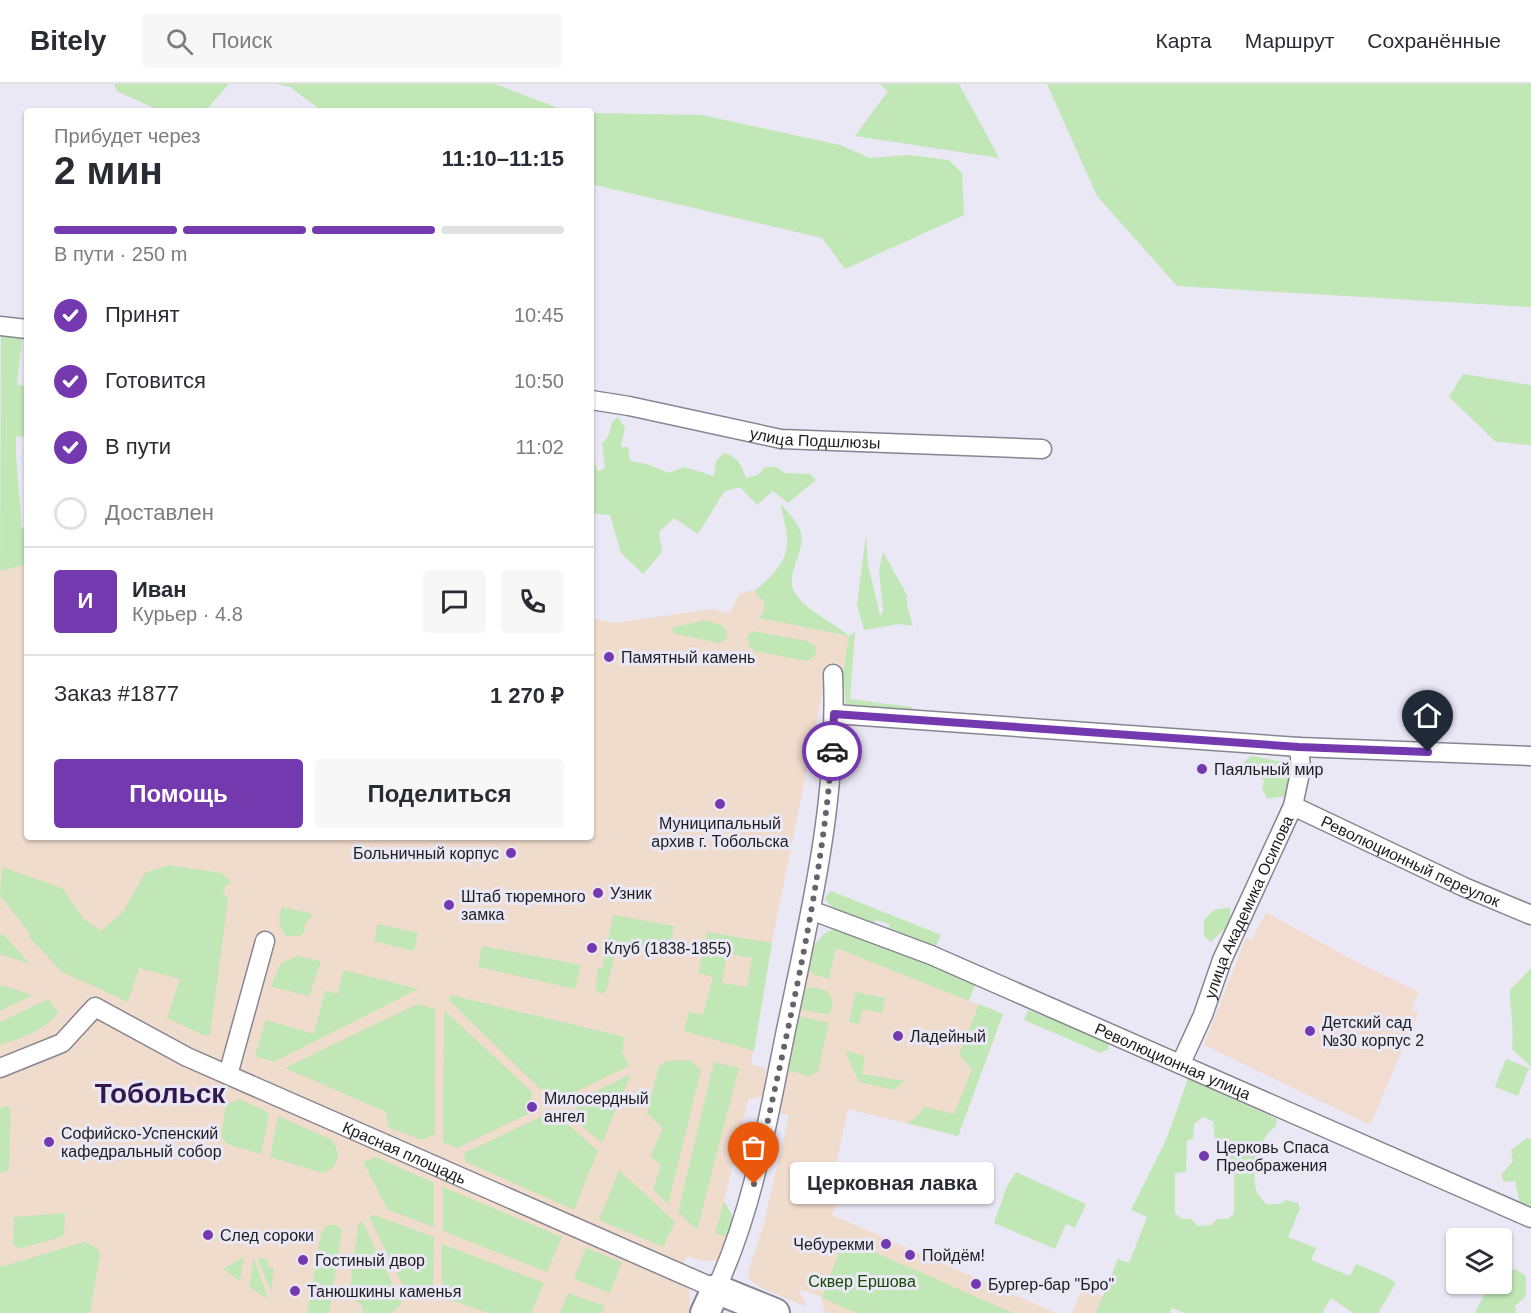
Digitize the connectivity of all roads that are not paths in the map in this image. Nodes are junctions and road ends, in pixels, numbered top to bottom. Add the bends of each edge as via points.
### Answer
1 (0, 326) edge
2 (24, 329) edge
3 (594, 400) edge
4 (1042, 449) dead end
5 (833, 674) dead end
6 (834, 714) junction
7 (1299, 747) junction
8 (1531, 756) edge
9 (1293, 806) junction
10 (813, 911) junction
11 (1531, 915) edge
12 (265, 941) dead end
13 (1181, 1063) junction
14 (0, 1068) edge
15 (228, 1075) junction
16 (1531, 1218) edge
17 (711, 1301) edge
18 (775, 1313) edge

1 - 2 street
3 - 4 street, улица Подшлюзы via 781,438
5 - 6 street
6 - 7 street
6 - 10 street via 823,849
7 - 8 street
7 - 9 street, улица Академика Осипова via 1301,768
9 - 11 street, Революционный переулок
9 - 13 street, улица Академика Осипова via 1222,960
10 - 13 street, Революционная улица via 931,955
10 - 17 street via 754,1184 731,1258
12 - 15 street
13 - 16 street, Революционная улица
14 - 15 street, Красная площадь via 62,1044 95,1007
15 - 17 street, Красная площадь via 680,1273
17 - 18 main road

